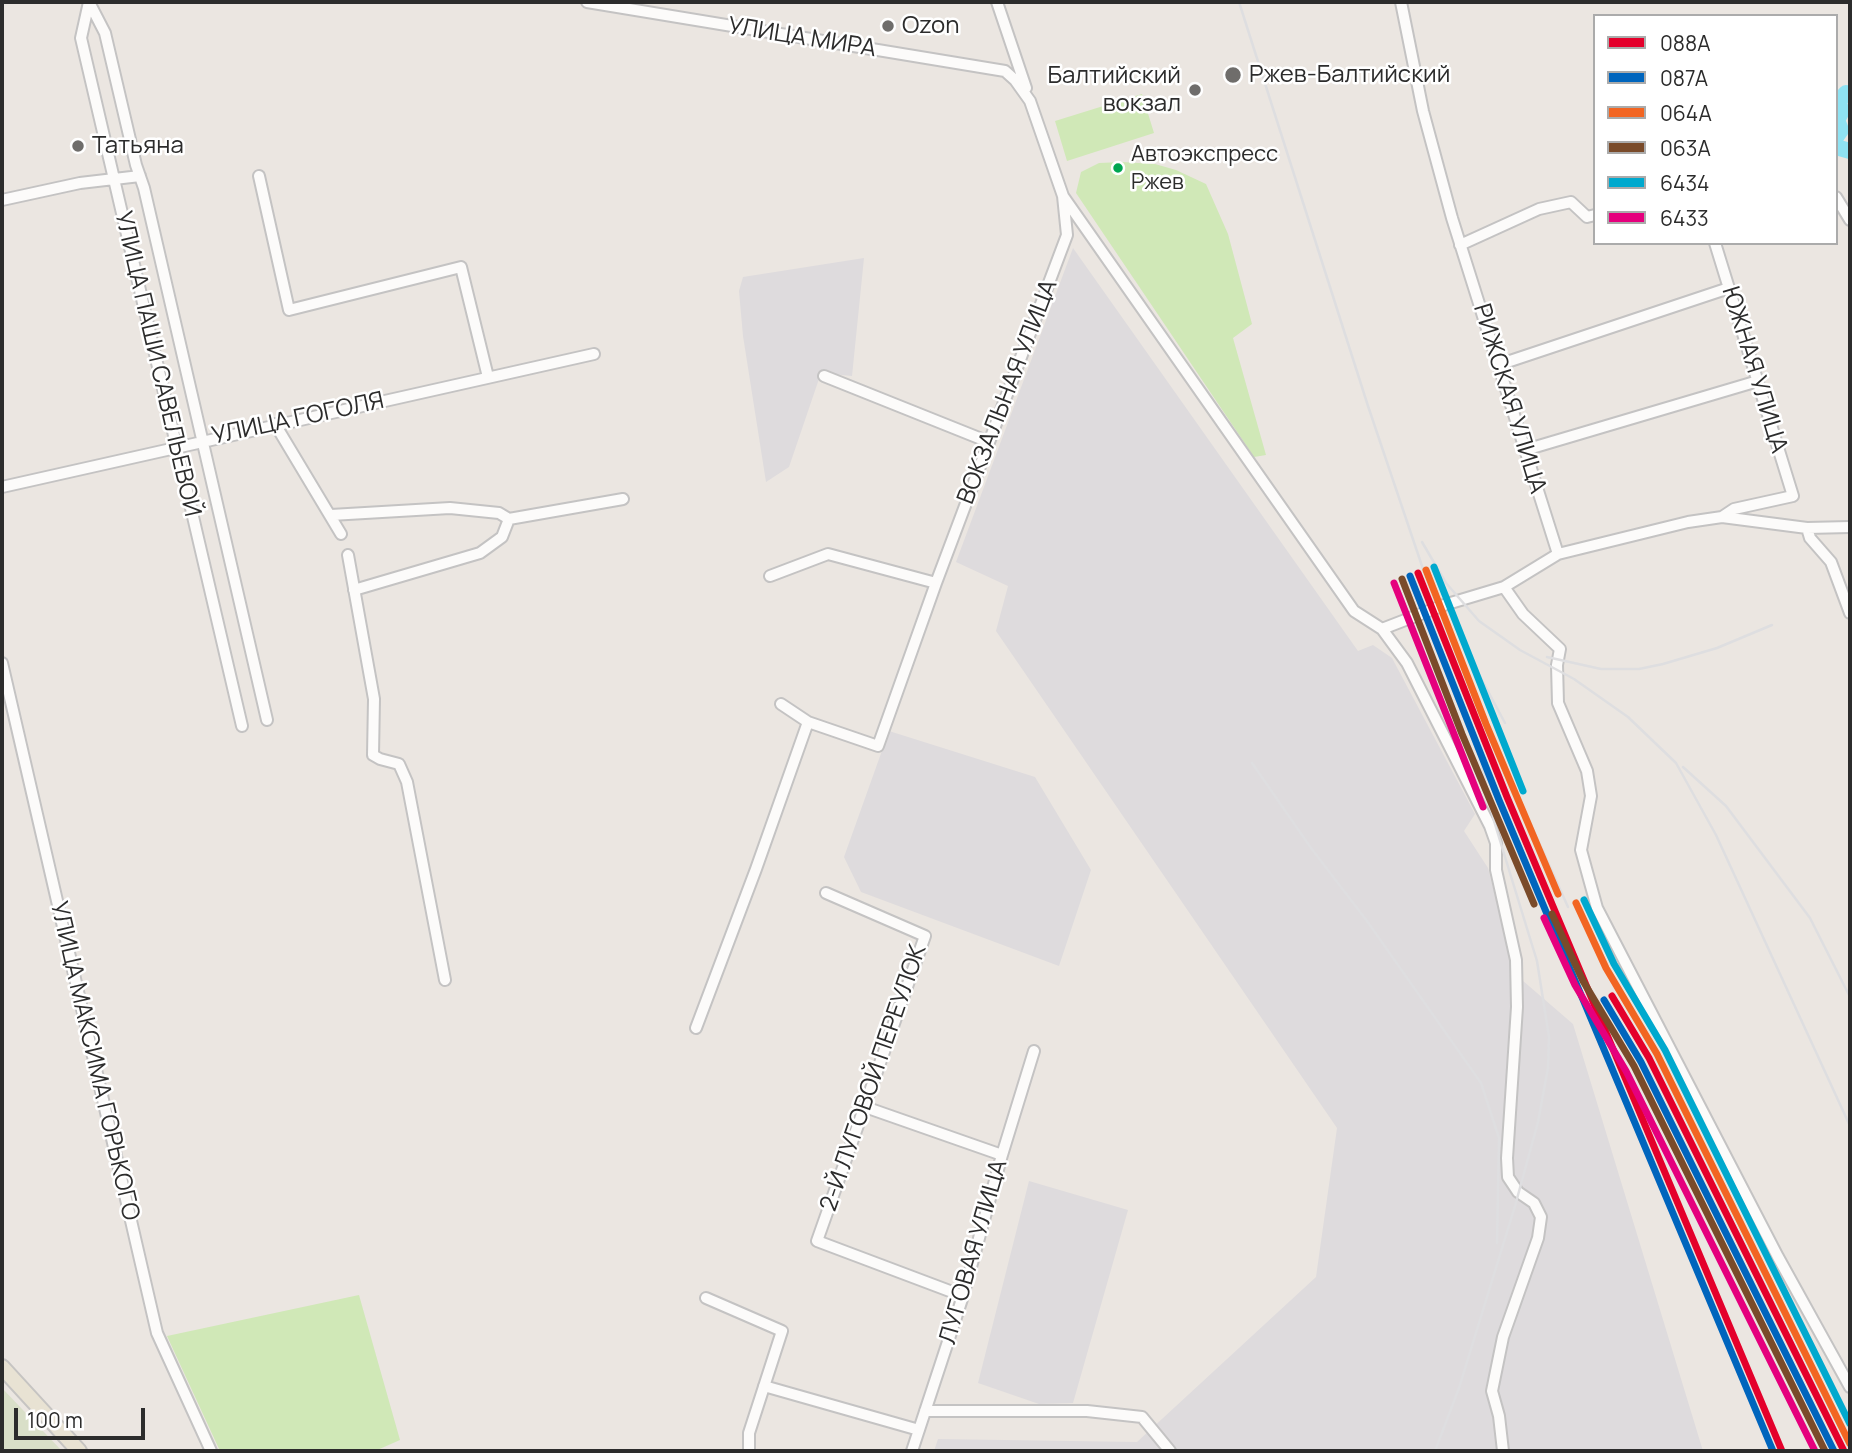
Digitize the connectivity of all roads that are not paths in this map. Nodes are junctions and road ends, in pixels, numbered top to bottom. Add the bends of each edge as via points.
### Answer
1 (587, 2) edge
2 (997, 2) edge
3 (1401, 2) edge
4 (1012, 48) junction
5 (976, 66) junction
6 (1030, 101) junction
7 (140, 176) junction
8 (259, 176) dead end
9 (114, 180) junction
10 (1063, 196) junction
11 (2, 200) edge
12 (1838, 200) edge
13 (1593, 216) edge
14 (1850, 220) edge
15 (1460, 245) junction
16 (1716, 245) edge
17 (1729, 288) junction
18 (594, 354) dead end
19 (1498, 365) junction
20 (824, 376) dead end
21 (488, 377) junction
22 (1758, 381) junction
23 (275, 424) junction
24 (204, 440) junction
25 (989, 442) junction
26 (176, 447) junction
27 (1525, 450) junction
28 (2, 487) edge
29 (623, 499) dead end
30 (331, 515) junction
31 (1722, 517) junction
32 (509, 519) junction
33 (1850, 527) edge
34 (1807, 528) junction
35 (341, 534) dead end
36 (1558, 554) junction
37 (348, 555) dead end
38 (770, 576) dead end
39 (936, 583) junction
40 (1504, 587) junction
41 (354, 590) junction
42 (1850, 613) edge
43 (1382, 629) junction
44 (2, 663) edge
45 (781, 704) dead end
46 (268, 720) dead end
47 (808, 722) junction
48 (242, 726) dead end
49 (826, 893) dead end
50 (444, 980) dead end
51 (696, 1027) dead end
52 (1034, 1051) dead end
53 (865, 1107) junction
54 (1002, 1155) junction
55 (964, 1296) junction
56 (706, 1298) dead end
57 (2, 1367) edge
58 (764, 1386) junction
59 (1850, 1387) edge
60 (925, 1411) junction
61 (919, 1430) junction
62 (79, 1451) edge
63 (211, 1451) edge
64 (749, 1451) edge
65 (912, 1451) edge
66 (1170, 1451) edge
67 (1503, 1451) edge

1 - 5 street, УЛИЦА МИРА
2 - 4 street
3 - 15 street, РИЖСКАЯ УЛИЦА via 1423,111
4 - 5 street via 1005,64
4 - 6 street
5 - 6 street, ВОКЗАЛЬНАЯ УЛИЦА via 1005,71
6 - 10 street, ВОКЗАЛЬНАЯ УЛИЦА
7 - 9 street
7 - 9 street, УЛИЦА ПАШИ САВЕЛЬЕВОЙ via 105,33 89,2 81,37
7 - 24 street, УЛИЦА ПАШИ САВЕЛЬЕВОЙ
8 - 21 street via 289,310 461,267
9 - 11 street
9 - 26 street, УЛИЦА ПАШИ САВЕЛЬЕВОЙ
10 - 25 street, ВОКЗАЛЬНАЯ УЛИЦА via 1067,235
10 - 43 street via 1354,611
12 - 14 street
13 - 15 street via 1587,217 1572,202 1539,209
15 - 19 street, РИЖСКАЯ УЛИЦА
16 - 17 street, ЮЖНАЯ УЛИЦА
17 - 19 street
17 - 22 street, ЮЖНАЯ УЛИЦА
18 - 21 street, УЛИЦА ГОГОЛЯ
19 - 27 street, РИЖСКАЯ УЛИЦА
20 - 25 street
21 - 23 street, УЛИЦА ГОГОЛЯ
22 - 27 street
22 - 31 street, ЮЖНАЯ УЛИЦА via 1793,496 1734,509
23 - 24 street, УЛИЦА ГОГОЛЯ
23 - 30 street
24 - 26 street, УЛИЦА ГОГОЛЯ
24 - 46 street, УЛИЦА ПАШИ САВЕЛЬЕВОЙ
25 - 39 street, ВОКЗАЛЬНАЯ УЛИЦА
26 - 28 street, УЛИЦА ГОГОЛЯ
26 - 48 street, УЛИЦА ПАШИ САВЕЛЬЕВОЙ
27 - 36 street, РИЖСКАЯ УЛИЦА
29 - 32 street
30 - 32 street via 450,508 499,513
30 - 35 street
31 - 34 street
31 - 36 street
32 - 41 street via 502,537 480,553
33 - 34 street
34 - 42 street via 1831,562
36 - 40 street
37 - 41 street
38 - 39 street via 828,554
39 - 47 street, ВОКЗАЛЬНАЯ УЛИЦА via 878,746
40 - 43 street
40 - 59 street via 1523,614 1560,649 1558,703 1587,771 1591,796 1581,850 1597,908
41 - 50 street via 374,699 373,755 399,764 407,782
43 - 67 street via 1407,663 1490,826 1516,960 1508,1177 1518,1192 1534,1203 1541,1217 1503,1337 1492,1391
44 - 63 street, УЛИЦА МАКСИМА ГОРЬКОГО via 157,1333
45 - 47 street
47 - 51 street
49 - 53 street, 2-Й ЛУГОВОЙ ПЕРЕУЛОК via 925,936
52 - 54 street, ЛУГОВАЯ УЛИЦА
53 - 54 street
53 - 55 street, 2-Й ЛУГОВОЙ ПЕРЕУЛОК via 817,1241
54 - 55 street, ЛУГОВАЯ УЛИЦА
55 - 60 street, ЛУГОВАЯ УЛИЦА
56 - 58 street via 782,1331
57 - 62 main road
58 - 61 street
58 - 64 street
60 - 61 street, ЛУГОВАЯ УЛИЦА
60 - 66 street via 1087,1411 1142,1418
61 - 65 street, ЛУГОВАЯ УЛИЦА

